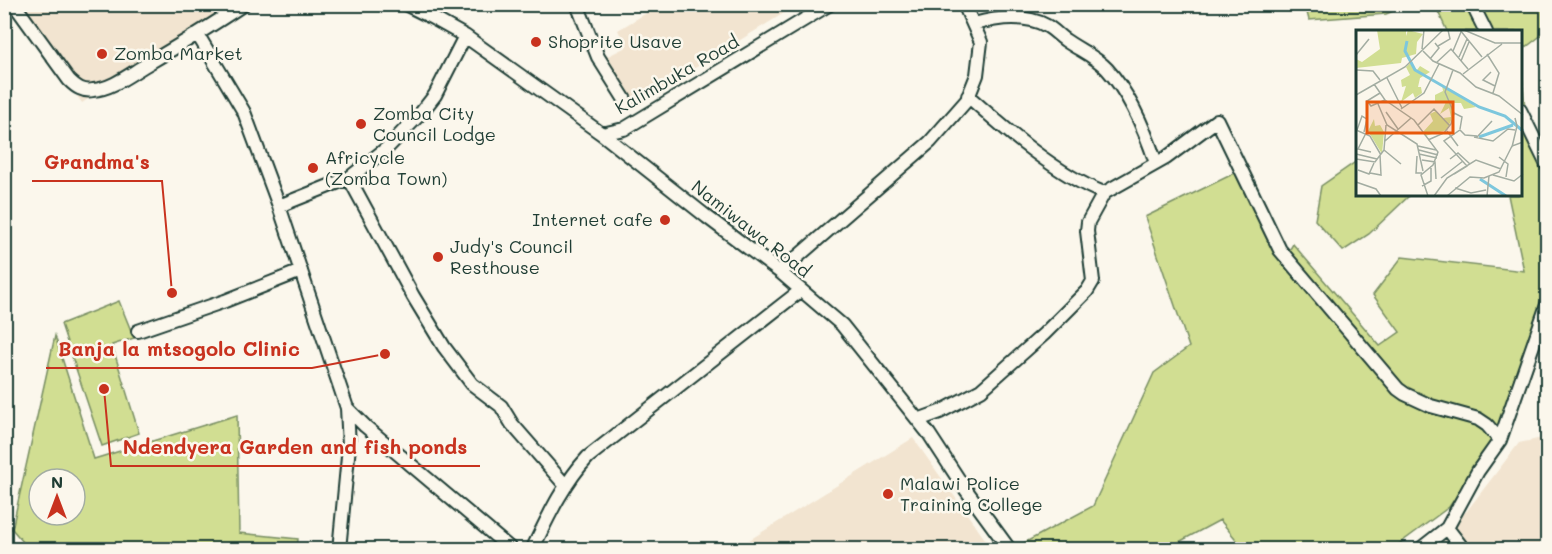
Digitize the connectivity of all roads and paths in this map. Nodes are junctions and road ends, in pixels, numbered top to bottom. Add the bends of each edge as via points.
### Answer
1 (14, 4) edge
2 (244, 4) edge
3 (405, 4) edge
4 (577, 4) edge
5 (830, 4) edge
6 (964, 4) edge
7 (1472, 4) edge
8 (974, 24) junction
9 (1485, 30) edge
10 (198, 35) junction
11 (465, 36) junction
12 (968, 96) junction
13 (627, 103) dead end
14 (1522, 112) edge
15 (602, 134) junction
16 (1156, 163) junction
17 (1548, 167) edge
18 (349, 178) junction
19 (1104, 193) junction
20 (279, 206) junction
21 (301, 271) junction
22 (780, 272) junction
23 (800, 291) junction
24 (1548, 302) edge
25 (138, 331) dead end
26 (347, 408) junction
27 (918, 420) junction
28 (1500, 440) junction
29 (566, 486) junction
30 (1448, 528) junction
31 (339, 549) edge
32 (512, 549) edge
33 (532, 549) edge
34 (1010, 549) edge
35 (1419, 549) edge
36 (1464, 549) edge

1 - 10 street via 69,80 90,91 123,78
2 - 10 street
3 - 11 street, Namiwawa Road
4 - 13 street via 598,57
5 - 15 street, Kalimbuka Road via 624,129
6 - 8 street
7 - 9 street
8 - 12 street via 981,49 977,75
8 - 16 street via 1025,18 1045,25 1085,51 1106,68 1131,104
10 - 20 street via 244,112
11 - 15 street, Namiwawa Road
11 - 18 street via 422,113
12 - 19 street via 1030,147 1086,186
12 - 22 street via 930,142
14 - 17 street
15 - 22 street, Namiwawa Road
16 - 19 street
16 - 28 street via 1217,120 1281,249 1398,388 1431,406 1481,421
18 - 20 street
18 - 29 street via 444,348 472,384 501,406
19 - 27 street via 1088,222 1093,281 1087,291 981,390
20 - 21 street
21 - 25 street
21 - 26 street
22 - 23 street, Namiwawa Road
23 - 27 street, Namiwawa Road via 842,325
23 - 29 street via 594,452
24 - 28 street
26 - 31 street via 350,446
26 - 32 street
27 - 34 street, Namiwawa Road
28 - 30 street via 1478,471
29 - 33 street
30 - 35 street
30 - 36 street

